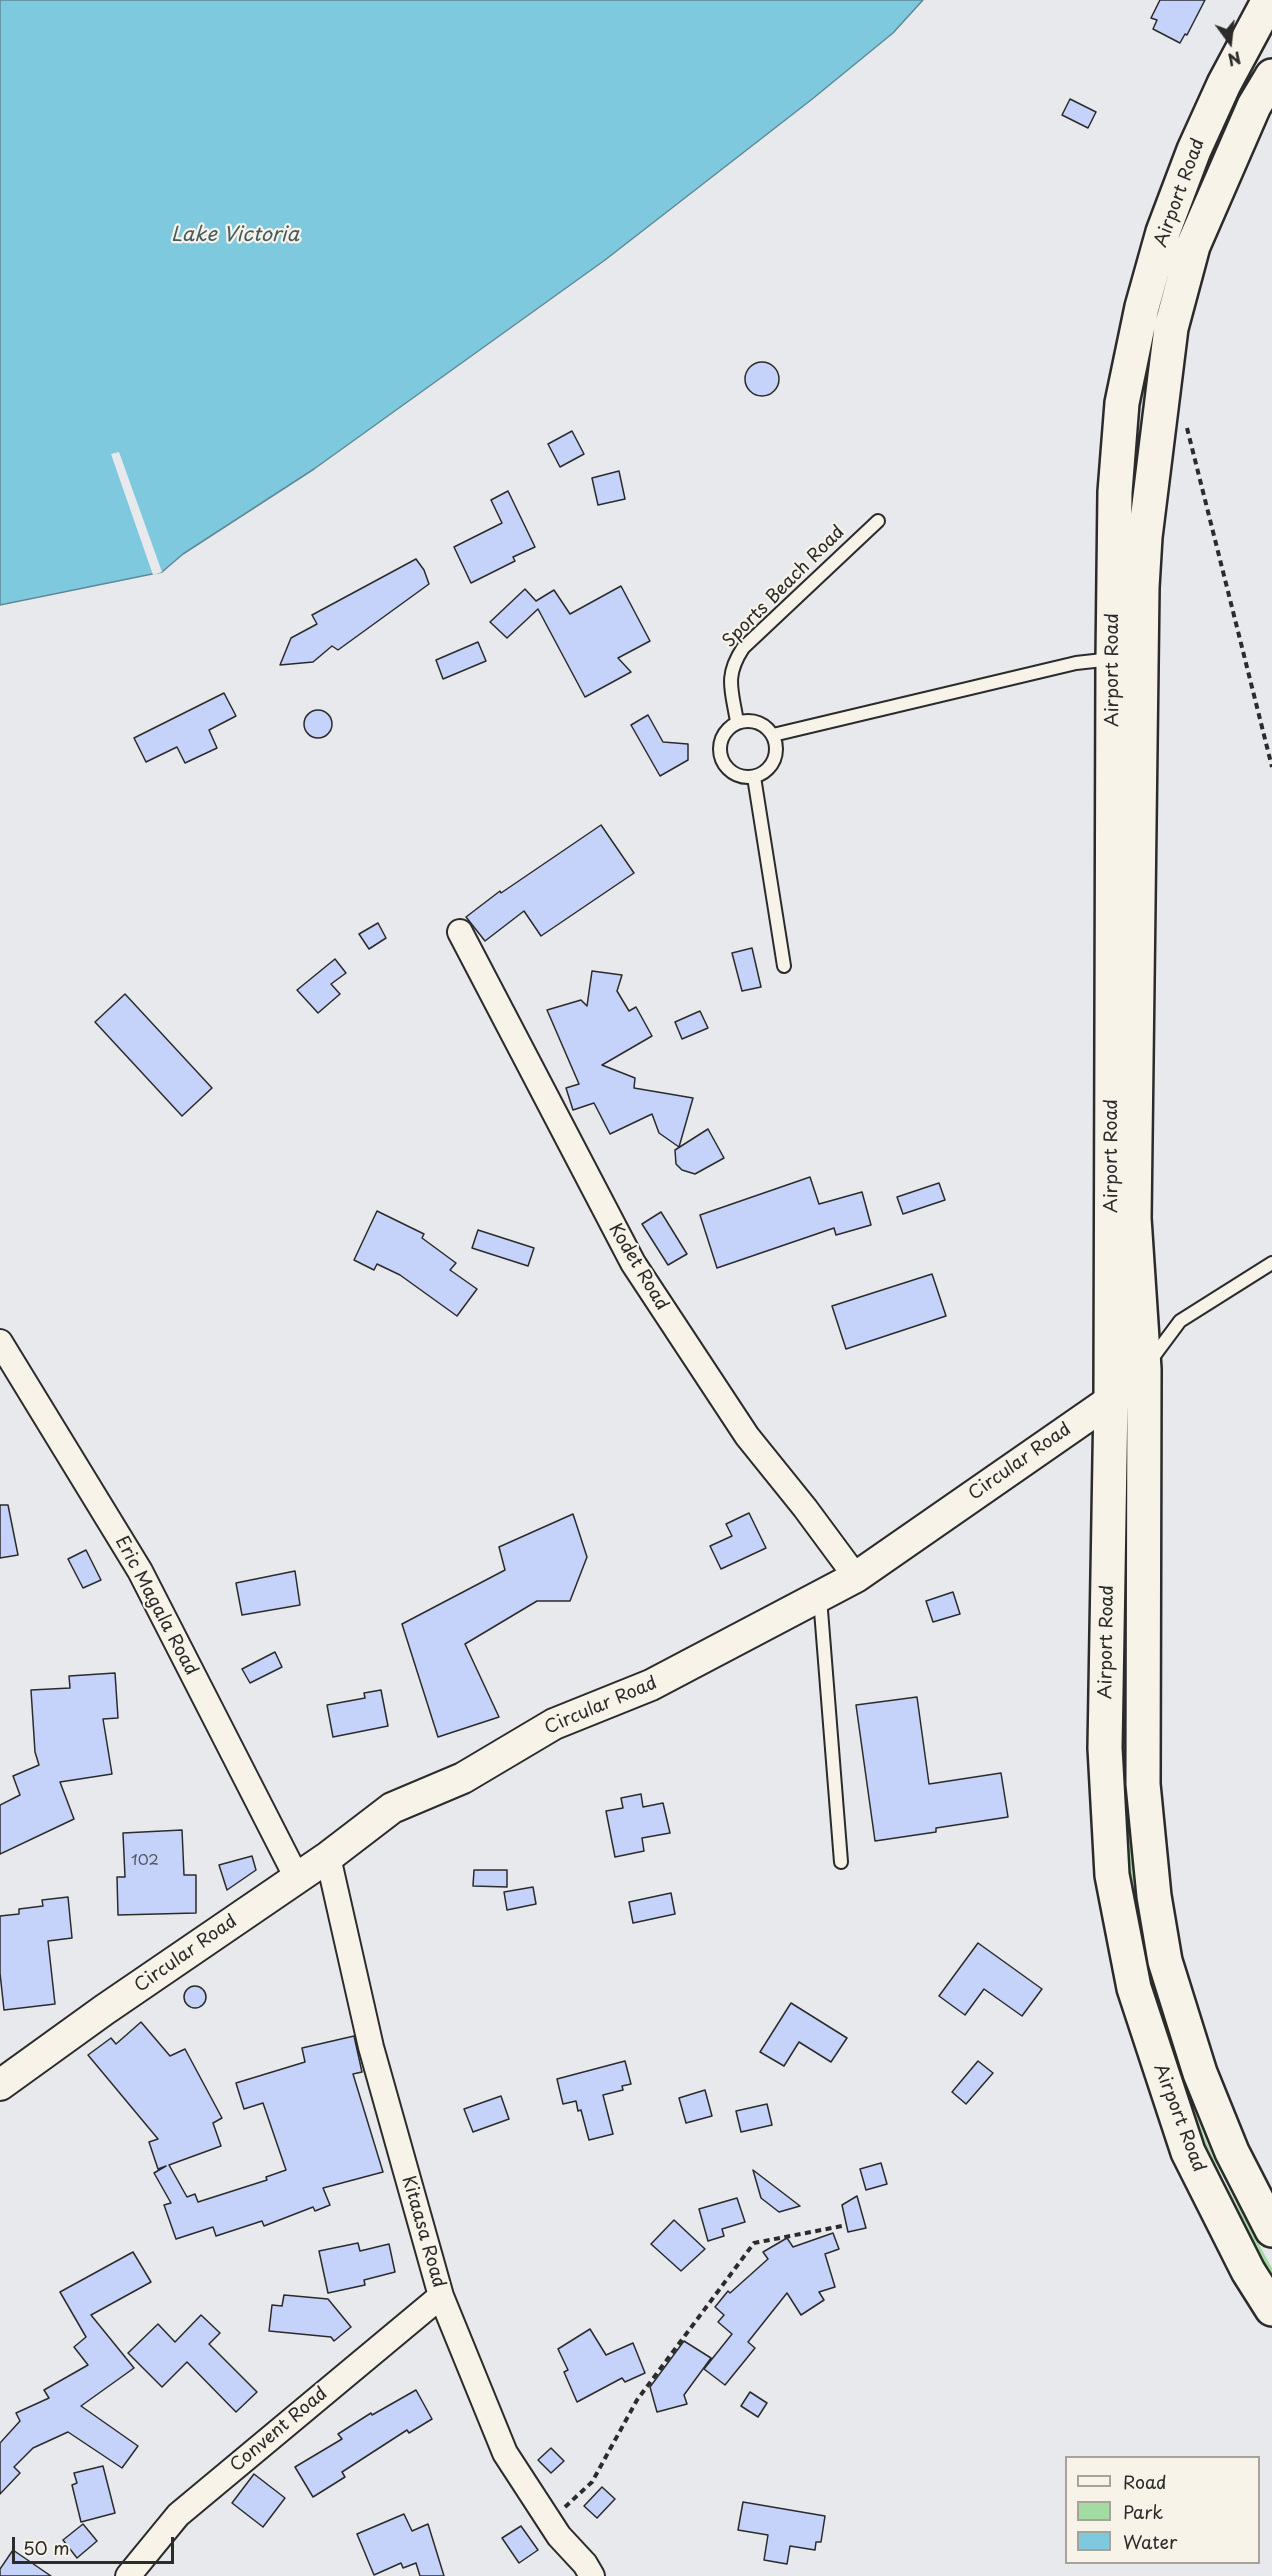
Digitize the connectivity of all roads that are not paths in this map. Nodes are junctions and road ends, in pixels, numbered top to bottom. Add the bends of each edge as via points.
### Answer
1 (1261, 4) edge
2 (1272, 76) edge
3 (878, 521) dead end
4 (1113, 659) junction
5 (737, 722) junction
6 (773, 735) junction
7 (754, 777) junction
8 (460, 932) dead end
9 (784, 966) dead end
10 (1272, 1263) edge
11 (0, 1342) edge
12 (1144, 1369) junction
13 (1111, 1400) junction
14 (856, 1577) junction
15 (820, 1596) junction
16 (328, 1857) junction
17 (841, 1862) dead end
18 (297, 1878) junction
19 (0, 2085) edge
20 (1272, 2230) edge
21 (441, 2296) junction
22 (1272, 2309) edge
23 (128, 2576) edge
24 (592, 2576) edge

1 - 4 highway, Airport Road via 1194,150 1163,232 1142,307 1122,403 1115,492
2 - 12 highway, Airport Road via 1254,106 1193,246 1166,355 1144,537 1134,1218
3 - 5 lane, Sports Beach Road via 743,648 732,665 730,682
4 - 6 lane via 1076,663
4 - 13 highway, Airport Road
5 - 6 lane via 761,724
5 - 7 lane via 723,735 720,755 729,771
6 - 7 lane via 775,756 771,765
7 - 9 lane
8 - 14 street, Kodet Road via 633,1263 747,1436
10 - 12 lane via 1180,1321
11 - 18 street, Eric Magala Road via 140,1571
12 - 13 street, Circular Road
12 - 20 highway, Airport Road via 1143,1784 1154,1896 1165,1961 1200,2073 1232,2152
13 - 14 street, Circular Road
13 - 22 highway, Airport Road via 1105,1748 1112,1875 1119,1915 1134,1988 1188,2152 1248,2271
14 - 15 street, Circular Road
15 - 16 street, Circular Road via 651,1685 554,1724 463,1778 392,1808
15 - 17 lane
16 - 18 street, Circular Road
16 - 21 street, Kitaasa Road via 371,2047
18 - 19 street, Circular Road
21 - 23 street, Convent Road via 178,2515
21 - 24 street, Kitaasa Road via 505,2453 559,2536

